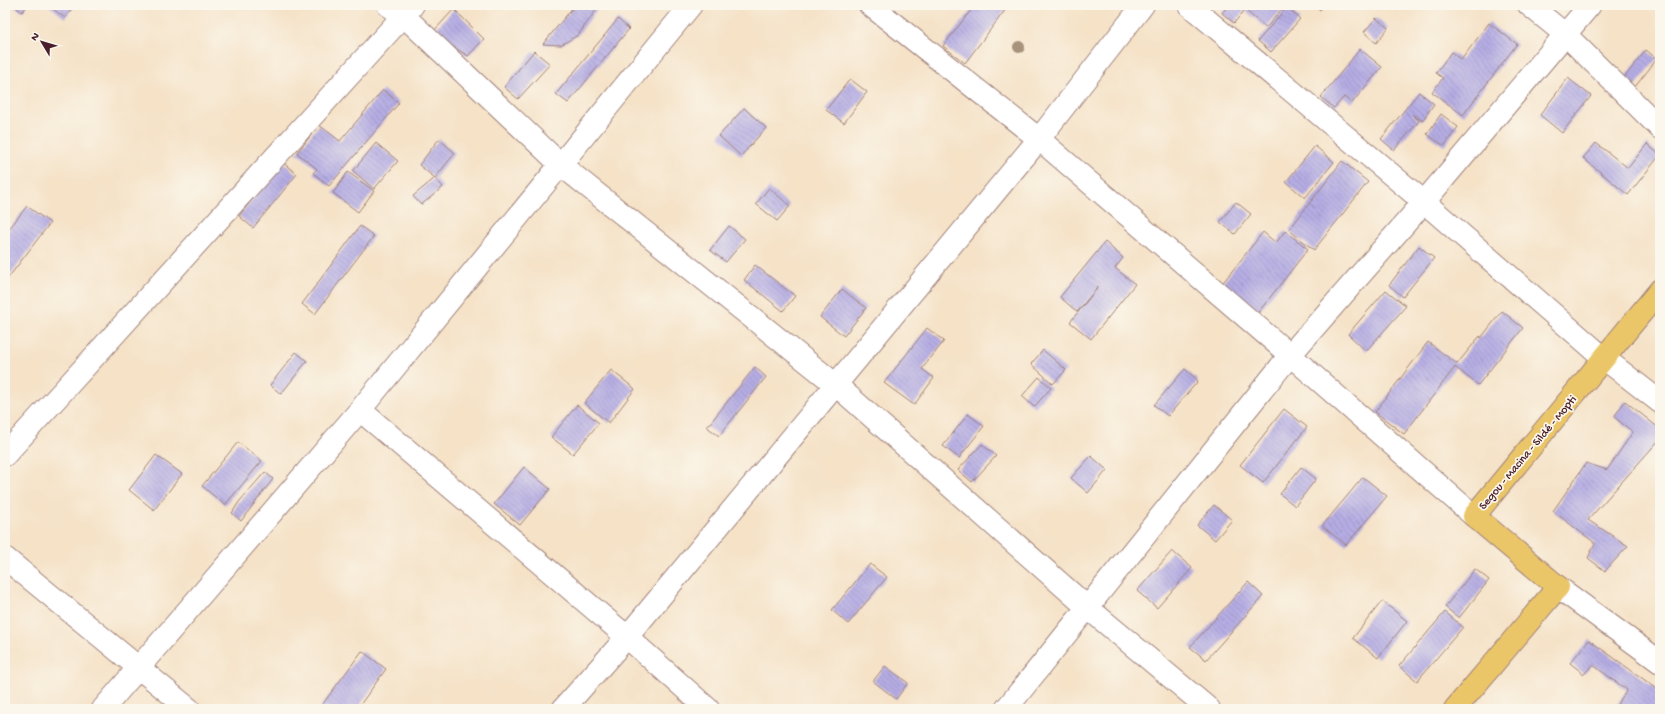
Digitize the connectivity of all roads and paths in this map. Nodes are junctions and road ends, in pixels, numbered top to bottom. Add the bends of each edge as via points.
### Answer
1 (691, 5) edge
2 (870, 5) edge
3 (1143, 5) edge
4 (1189, 5) edge
5 (1529, 5) edge
6 (1590, 5) edge
7 (401, 8) edge
8 (1566, 35) junction
9 (1660, 128) edge
10 (1039, 139) junction
11 (561, 165) junction
12 (1424, 202) junction
13 (1660, 290) edge
14 (1290, 355) junction
15 (1604, 359) junction
16 (835, 384) junction
17 (1660, 402) edge
18 (360, 410) junction
19 (5, 456) edge
20 (1474, 516) junction
21 (5, 558) edge
22 (1558, 587) junction
23 (1088, 608) junction
24 (627, 637) junction
25 (1660, 662) edge
26 (138, 668) junction
27 (103, 709) edge
28 (189, 709) edge
29 (563, 709) edge
30 (708, 709) edge
31 (1006, 709) edge
32 (1209, 709) edge
33 (1455, 709) edge

1 - 11 street
2 - 10 street
3 - 10 street
4 - 12 street
5 - 8 street
6 - 8 street
7 - 11 street
7 - 19 street
8 - 9 street
8 - 12 street
10 - 14 street
10 - 16 street
11 - 16 street
11 - 18 street
12 - 14 street
12 - 15 street
13 - 15 main road, Segou - Macina - Sildé - Mopti
14 - 20 street
14 - 23 street
15 - 17 street
15 - 20 main road, Segou - Macina - Sildé - Mopti
16 - 23 street
16 - 24 street
18 - 24 street
18 - 26 street
20 - 22 main road, Segou - Macina - Sildé - Mopti
21 - 26 street
22 - 25 street
22 - 33 main road
23 - 31 street
23 - 32 street
24 - 29 street
24 - 30 street
26 - 27 street
26 - 28 street

